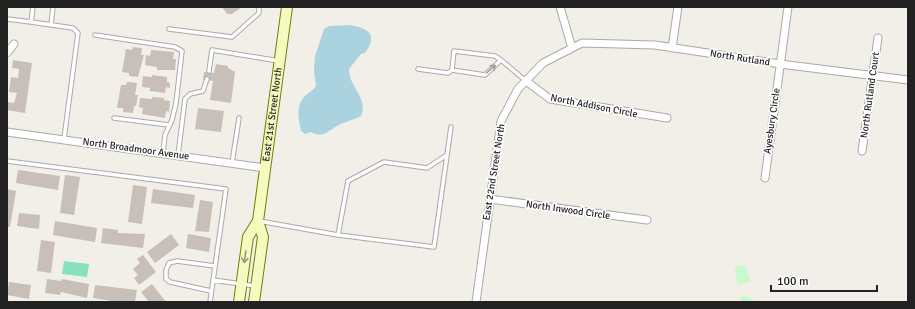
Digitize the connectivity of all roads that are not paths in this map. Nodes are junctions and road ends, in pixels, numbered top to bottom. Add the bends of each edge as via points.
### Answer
1 (33, 7) edge
2 (53, 7) edge
3 (260, 7) edge
4 (287, 7) edge
5 (560, 7) edge
6 (678, 7) edge
7 (788, 7) edge
8 (7, 19) edge
9 (30, 22) junction
10 (51, 25) junction
11 (170, 29) dead end
12 (95, 35) dead end
13 (878, 38) dead end
14 (14, 44) dead end
15 (572, 48) junction
16 (672, 48) junction
17 (7, 54) edge
18 (501, 60) junction
19 (280, 61) junction
20 (780, 64) junction
21 (418, 69) dead end
22 (452, 70) junction
23 (209, 71) dead end
24 (873, 77) junction
25 (207, 79) dead end
26 (908, 80) edge
27 (526, 82) junction
28 (114, 118) dead end
29 (239, 118) dead end
30 (667, 118) dead end
31 (169, 126) junction
32 (451, 127) dead end
33 (7, 132) edge
34 (64, 140) junction
35 (862, 151) dead end
36 (162, 153) junction
37 (447, 154) junction
38 (178, 155) junction
39 (7, 161) edge
40 (232, 163) junction
41 (265, 168) junction
42 (765, 178) dead end
43 (490, 199) junction
44 (647, 220) dead end
45 (258, 221) junction
46 (338, 235) junction
47 (215, 266) junction
48 (213, 280) junction
49 (241, 284) junction
50 (256, 286) junction
51 (212, 291) junction
52 (210, 302) edge
53 (239, 302) edge
54 (254, 302) edge
55 (476, 302) edge

1 - 9 lane
2 - 10 lane
3 - 11 lane via 259,13 232,37
4 - 19 main road, East 21st Street North
5 - 15 street
6 - 16 street
7 - 20 street, Ayesbury Circle
8 - 9 lane
9 - 10 lane
10 - 34 lane via 73,28 78,33
12 - 31 lane via 175,47 182,51 176,103
13 - 24 street, North Rutland Court
14 - 17 street
15 - 16 street, North Rutland via 582,43 655,45
15 - 27 street, East 22nd Street North via 543,63
16 - 20 street, North Rutland
22 -> 18 lane via 485,75
18 - 22 lane via 495,56 454,51
18 - 27 lane
19 - 23 lane via 212,50
19 - 41 main road, East 21st Street North
20 - 24 street, North Rutland
20 - 42 street, Ayesbury Circle
21 - 22 lane via 448,73
24 - 26 street, North Rutland
24 - 35 street, North Rutland Court
25 - 38 lane via 203,90 190,94 185,99
27 - 30 street, North Addison Circle via 550,99
27 - 43 street, East 22nd Street North via 518,89 501,121
28 - 31 lane
29 - 40 lane
31 - 36 lane
32 - 37 lane
33 - 34 street, North Broadmoor Avenue
34 - 36 street, North Broadmoor Avenue
36 - 38 street, North Broadmoor Avenue
37 - 46 lane via 427,168 384,162 348,181
37 - 46 lane via 434,247
38 - 40 street, North Broadmoor Avenue
39 - 47 lane via 226,189
40 - 41 street, North Broadmoor Avenue
41 - 45 main road, East 21st Street North
43 - 44 street, North Inwood Circle
43 - 55 street, East 22nd Street North
45 - 46 lane
45 -> 49 main road, East 21st Street North via 248,237
45 - 50 main road, East 21st Street North via 263,237
47 - 48 lane
47 - 51 lane via 177,261 169,263 166,270 166,279 170,282
48 - 49 lane
48 - 51 lane
49 - 50 lane
49 - 53 main road, East 21st Street North
50 - 54 main road, East 21st Street North
51 - 52 lane

